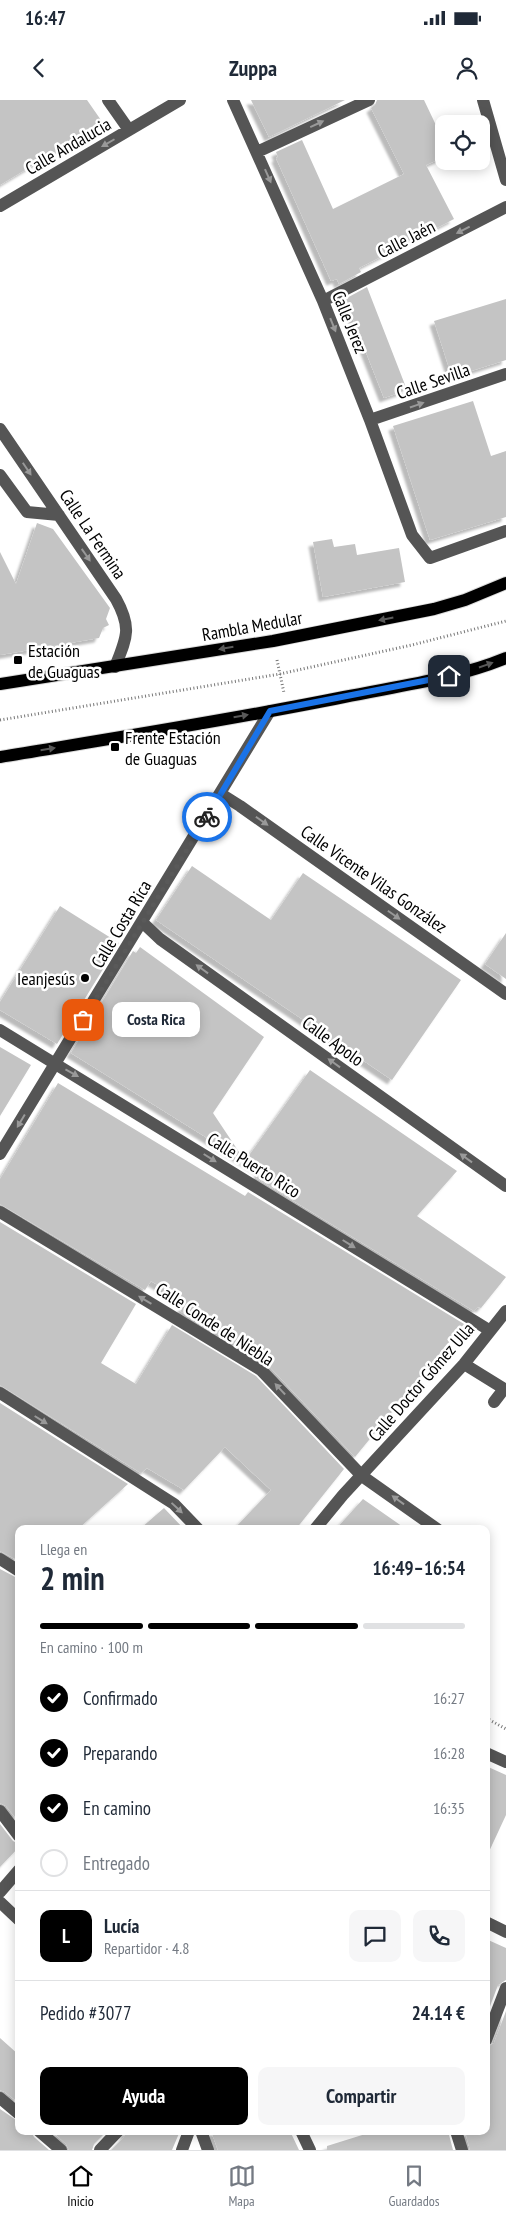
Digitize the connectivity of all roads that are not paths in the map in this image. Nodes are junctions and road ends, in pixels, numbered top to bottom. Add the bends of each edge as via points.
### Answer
1 (108, 100) edge
2 (180, 100) edge
3 (233, 100) edge
4 (369, 100) edge
5 (483, 100) edge
6 (130, 130) junction
7 (257, 152) junction
8 (506, 180) edge
9 (0, 206) edge
10 (506, 207) edge
11 (323, 301) junction
12 (506, 374) edge
13 (370, 420) junction
14 (0, 429) edge
15 (0, 475) edge
16 (59, 515) junction
17 (506, 531) edge
18 (506, 583) edge
19 (506, 658) edge
20 (115, 667) junction
21 (0, 684) edge
22 (270, 711) junction
23 (0, 757) edge
24 (221, 794) junction
25 (142, 922) junction
26 (506, 994) edge
27 (0, 1030) edge
28 (54, 1064) junction
29 (0, 1154) edge
30 (506, 1186) edge
31 (0, 1212) edge
32 (506, 1311) edge
33 (490, 1330) junction
34 (464, 1364) junction
35 (505, 1390) edge
36 (0, 1394) edge
37 (494, 1402) dead end
38 (362, 1476) junction
39 (194, 1525) edge
40 (318, 1525) edge
41 (431, 1525) edge
42 (0, 1559) edge
43 (15, 1568) edge
44 (490, 1755) edge
45 (506, 1762) edge
46 (0, 1811) edge
47 (15, 1831) edge
48 (15, 1875) edge
49 (0, 1892) edge
50 (0, 1902) edge
51 (15, 1916) edge
52 (490, 1924) edge
53 (506, 1932) edge
54 (506, 1988) edge
55 (490, 2030) edge
56 (0, 2098) edge
57 (15, 2111) edge
58 (44, 2135) edge
59 (114, 2135) edge
60 (188, 2135) edge
61 (202, 2135) edge
62 (303, 2135) edge
63 (457, 2135) edge
64 (61, 2150) edge
65 (100, 2150) edge
66 (182, 2150) edge
67 (208, 2150) edge
68 (310, 2150) edge
69 (462, 2150) edge

1 - 6 street
2 - 6 street, Calle Andalucia
3 - 7 street, Calle Jerez
7 -> 4 street
5 - 8 street
6 -> 9 street, Calle Andalucia
7 -> 11 street, Calle Jerez
10 -> 11 street, Calle Jaén
11 -> 13 street, Calle Jerez
13 -> 12 street, Calle Sevilla
13 - 17 street, Calle Jerez via 412,535 430,558
14 -> 16 street, Calle La Fermina
15 - 16 street via 26,512
16 -> 20 street, Calle La Fermina via 126,616 127,630
18 -> 20 main road, Rambla Medular via 434,609 273,641
22 -> 19 main road via 449,676
20 - 21 main road, Rambla Medular
23 -> 22 main road
22 - 24 street, Calle Costa Rica
24 - 25 street, Calle Costa Rica
24 -> 26 street, Calle Vicente Vilas González
25 - 28 street, Calle Costa Rica
30 -> 25 street, Calle Apolo via 160,939
27 - 28 street, Calle Puerto Rico
28 -> 29 street, Calle Costa Rica
28 -> 33 street, Calle Puerto Rico
38 -> 31 street, Calle Conde de Niebla via 261,1370
32 - 33 street, Calle Doctor Gómez Ulla
33 - 34 street, Calle Doctor Gómez Ulla
34 - 35 street
34 - 38 street, Calle Doctor Gómez Ulla
35 - 37 street
36 -> 39 street via 174,1504
38 - 40 street, Calle Doctor Gómez Ulla
41 -> 38 street, Calle Conde de Niebla
42 - 43 street
44 - 45 street
46 - 47 street
48 - 49 street
50 - 51 street
52 - 53 street
54 - 55 street
56 - 57 street
58 - 64 street
59 - 65 street
60 - 66 street
61 - 67 street
62 - 68 street
63 - 69 street

